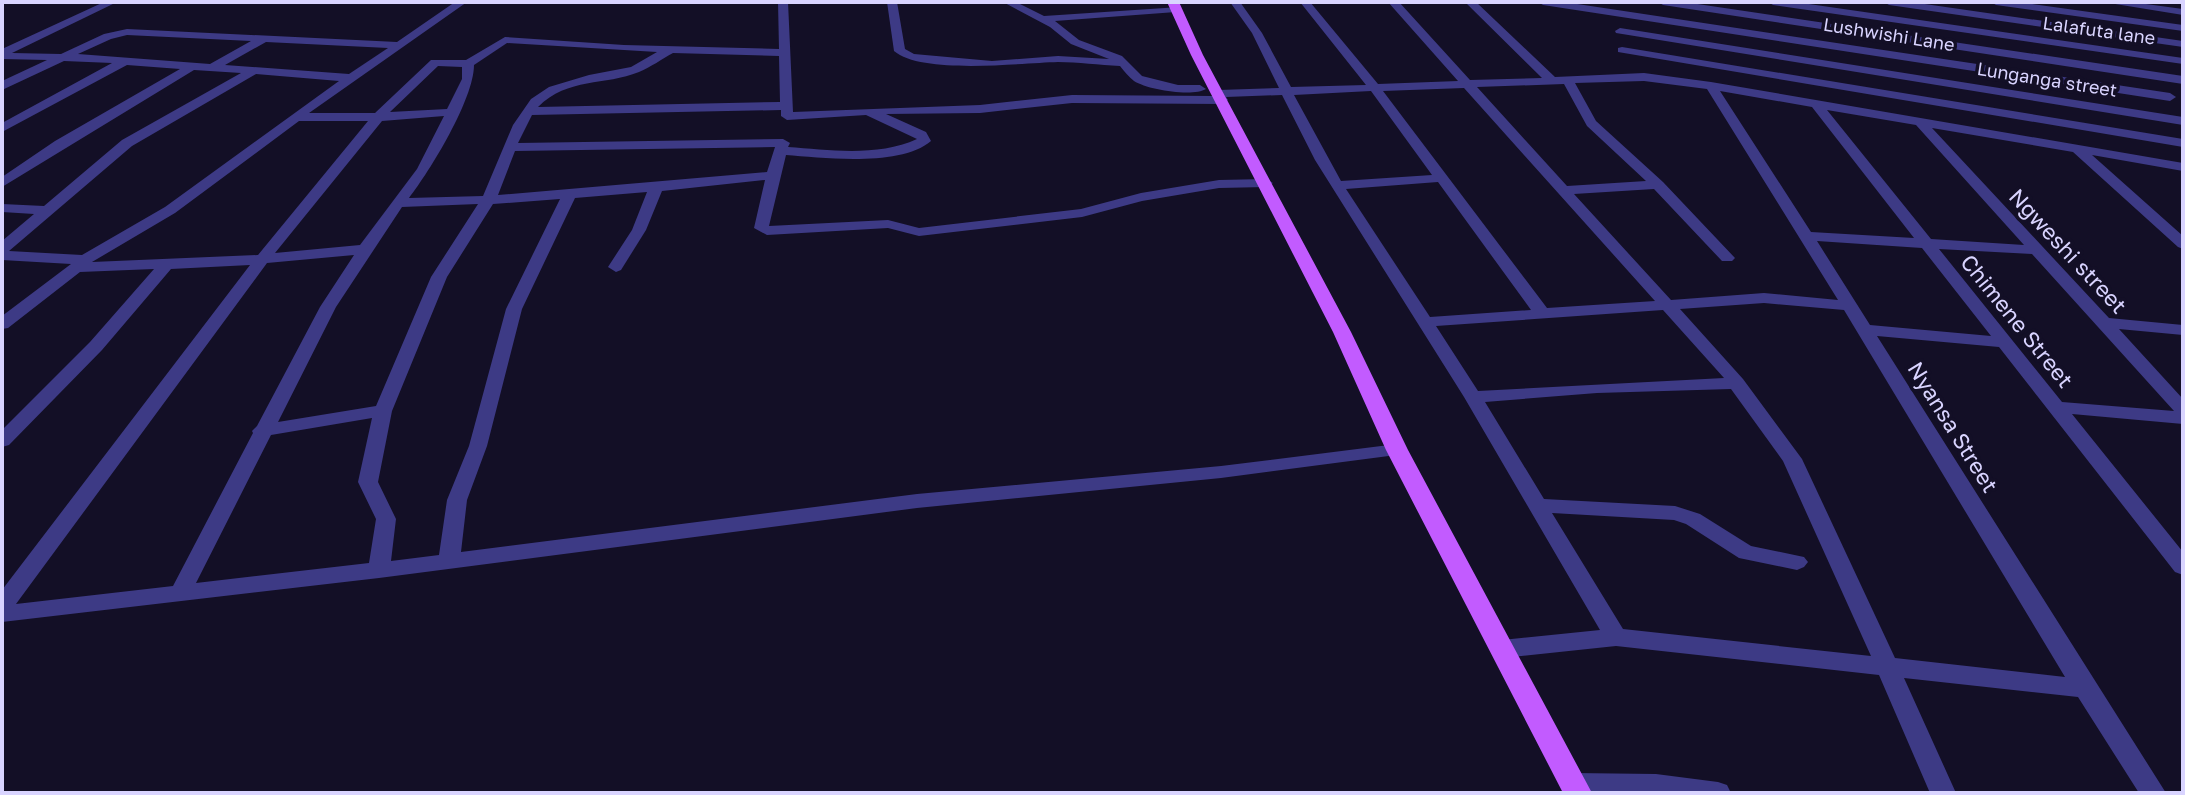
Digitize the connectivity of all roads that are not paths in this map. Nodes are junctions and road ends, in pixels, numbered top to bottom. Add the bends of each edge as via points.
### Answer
1 (112, 2) edge
2 (462, 2) edge
3 (783, 2) edge
4 (892, 2) edge
5 (1008, 2) edge
6 (1235, 2) edge
7 (1305, 2) edge
8 (1393, 2) edge
9 (1470, 2) edge
10 (1543, 2) edge
11 (1663, 2) edge
12 (1773, 2) edge
13 (1889, 2) edge
14 (1996, 2) edge
15 (2108, 2) edge
16 (2125, 3) edge
17 (1174, 6) edge
18 (1834, 6) edge
19 (2183, 12) edge
20 (1042, 19) junction
21 (2135, 21) junction
22 (1835, 28) junction
23 (2183, 28) edge
24 (1620, 31) dead end
25 (265, 38) junction
26 (2143, 39) junction
27 (2183, 44) edge
28 (396, 45) junction
29 (1834, 45) junction
30 (672, 49) junction
31 (1622, 50) dead end
32 (784, 53) junction
33 (2, 54) edge
34 (2152, 56) junction
35 (60, 58) junction
36 (2183, 61) edge
37 (124, 62) junction
38 (1123, 63) junction
39 (468, 64) junction
40 (1833, 64) junction
41 (194, 65) junction
42 (213, 67) junction
43 (257, 69) junction
44 (2162, 76) junction
45 (352, 78) junction
46 (1567, 79) junction
47 (1551, 80) junction
48 (2183, 80) edge
49 (1468, 84) junction
50 (1831, 84) junction
51 (2, 86) edge
52 (1711, 86) junction
53 (1375, 88) junction
54 (1286, 92) junction
55 (1218, 94) junction
56 (2170, 97) junction
57 (1824, 105) junction
58 (529, 111) junction
59 (786, 111) junction
60 (868, 111) junction
61 (452, 112) junction
62 (295, 117) junction
63 (378, 117) junction
64 (2183, 120) edge
65 (1920, 122) junction
66 (2, 128) edge
67 (2183, 143) edge
68 (509, 147) junction
69 (782, 147) junction
70 (2077, 149) junction
71 (2183, 167) edge
72 (773, 175) junction
73 (1442, 178) junction
74 (2, 183) edge
75 (1266, 183) junction
76 (1338, 185) junction
77 (1658, 185) junction
78 (656, 188) junction
79 (1562, 190) junction
80 (570, 194) junction
81 (489, 199) junction
82 (397, 203) junction
83 (2, 208) edge
84 (50, 211) junction
85 (1804, 236) junction
86 (1926, 242) junction
87 (2183, 244) edge
88 (2, 249) edge
89 (364, 249) junction
90 (2036, 250) junction
91 (2, 255) edge
92 (1727, 258) dead end
93 (263, 259) junction
94 (82, 263) junction
95 (166, 265) junction
96 (616, 267) dead end
97 (1663, 304) junction
98 (1851, 306) junction
99 (1543, 314) junction
100 (1425, 322) junction
101 (2104, 323) junction
102 (2, 324) edge
103 (1865, 330) junction
104 (2183, 330) edge
105 (2005, 342) junction
106 (1737, 383) junction
107 (1473, 397) junction
108 (2057, 407) junction
109 (2183, 410) edge
110 (383, 411) junction
111 (2183, 418) edge
112 (261, 431) junction
113 (2, 441) edge
114 (1397, 450) junction
115 (1536, 505) junction
116 (449, 560) junction
117 (1797, 562) dead end
118 (2183, 567) edge
119 (379, 570) junction
120 (180, 593) junction
121 (2, 606) edge
122 (2, 614) edge
123 (1616, 637) junction
124 (1502, 649) junction
125 (1888, 666) junction
126 (2083, 688) junction
127 (1576, 789) edge
128 (1718, 793) edge
129 (1943, 793) edge
130 (2153, 793) edge

1 - 33 street
2 - 28 street
3 - 32 street
4 - 38 street via 900,51 911,57 992,64 1054,59
5 - 20 street
6 - 54 street
7 - 53 street
8 - 49 street
9 - 47 street
10 - 29 street, Lushwishi Lane
11 - 22 street
12 - 18 street, Lalafuta lane
13 - 26 street
14 - 21 street
15 - 16 street
16 - 19 street
16 - 21 street
17 - 20 street
17 - 55 main road
18 - 22 street
18 - 34 street, Lalafuta lane
20 - 38 street via 1071,40
21 - 23 street
21 - 26 street
22 - 29 street
22 - 44 street
24 - 40 street, Lunganga street
25 - 28 street
25 - 35 street via 127,32
25 - 42 street
26 - 27 street
26 - 34 street
28 - 45 street
29 - 40 street
29 - 56 street, Lushwishi Lane
30 - 32 street
30 - 39 street via 505,40
30 - 58 street via 634,70 563,86
31 - 50 street
32 - 59 street
33 - 35 street
34 - 36 street, Lalafuta lane
34 - 44 street
35 - 37 street
35 - 51 street
37 - 41 street
37 - 66 street
38 - 55 street via 1138,78 1159,86
39 - 61 street via 468,79
39 - 63 street via 435,62
40 - 50 street
40 - 64 street, Lunganga street
41 - 42 street
41 - 74 street
42 - 43 street
43 - 45 street
43 - 84 street via 127,143
44 - 48 street
44 - 56 street
45 - 62 street
46 - 47 street
46 - 52 street via 1644,77
46 - 77 street via 1591,123
47 - 49 street
49 - 53 street
49 - 79 street
50 - 57 street
50 - 67 street
52 - 57 street
52 - 85 street, Nyansa Street
53 - 54 street
53 - 73 street
54 - 55 street
54 - 76 street
55 - 60 street
55 - 75 main road
56 - 64 street
57 - 65 street
57 - 86 street, Chimene Street
58 - 59 street
58 - 68 street
59 - 60 street
59 - 69 street
60 - 69 street via 907,127 924,141 910,148 831,154
61 - 63 street
61 - 82 street via 436,148
62 - 63 street
62 - 94 street via 170,210
63 - 93 street
65 - 70 street
65 - 90 street, Ngweshi street
68 - 69 street
68 - 81 street
69 - 72 street
70 - 71 street
70 - 87 street
72 - 75 street via 761,228 767,231 888,224 919,232 1082,213 1219,184
72 - 78 street
73 - 76 street
73 - 99 street
75 - 114 main road
76 - 100 street
77 - 79 street
77 - 92 street
78 - 80 street
78 - 96 street
79 - 97 street
80 - 81 street
80 - 116 street via 514,309 478,446 457,500
81 - 82 street
81 - 110 street via 439,277
82 - 89 street
83 - 84 street
84 - 88 street
85 - 86 street
85 - 98 street, Nyansa Street
86 - 90 street
86 - 105 street, Chimene Street
89 - 93 street
89 - 112 street
90 - 101 street, Ngweshi street
91 - 94 street
93 - 95 street
93 - 121 street
94 - 95 street
94 - 102 street
95 - 113 street via 96,346
97 - 98 street via 1764,298
97 - 99 street
97 - 106 street
98 - 103 street, Nyansa Street
99 - 100 street
100 - 107 street
101 - 104 street
101 - 109 street, Ngweshi street
103 - 105 street
103 - 126 street, Nyansa Street
105 - 108 street, Chimene Street
106 - 107 street
106 - 125 street via 1796,466
107 - 115 street
108 - 111 street
108 - 118 street, Chimene Street
110 - 112 street
110 - 119 street via 368,482 386,519
112 - 120 street
114 - 116 street via 917,501
114 - 124 main road
115 - 117 street via 1675,513 1746,553
115 - 123 street
116 - 119 street
119 - 120 street
120 - 122 street
123 - 124 street
123 - 125 street
124 - 127 main road
125 - 126 street
125 - 129 street
126 - 130 street, Nyansa Street
127 - 128 street via 1656,785

